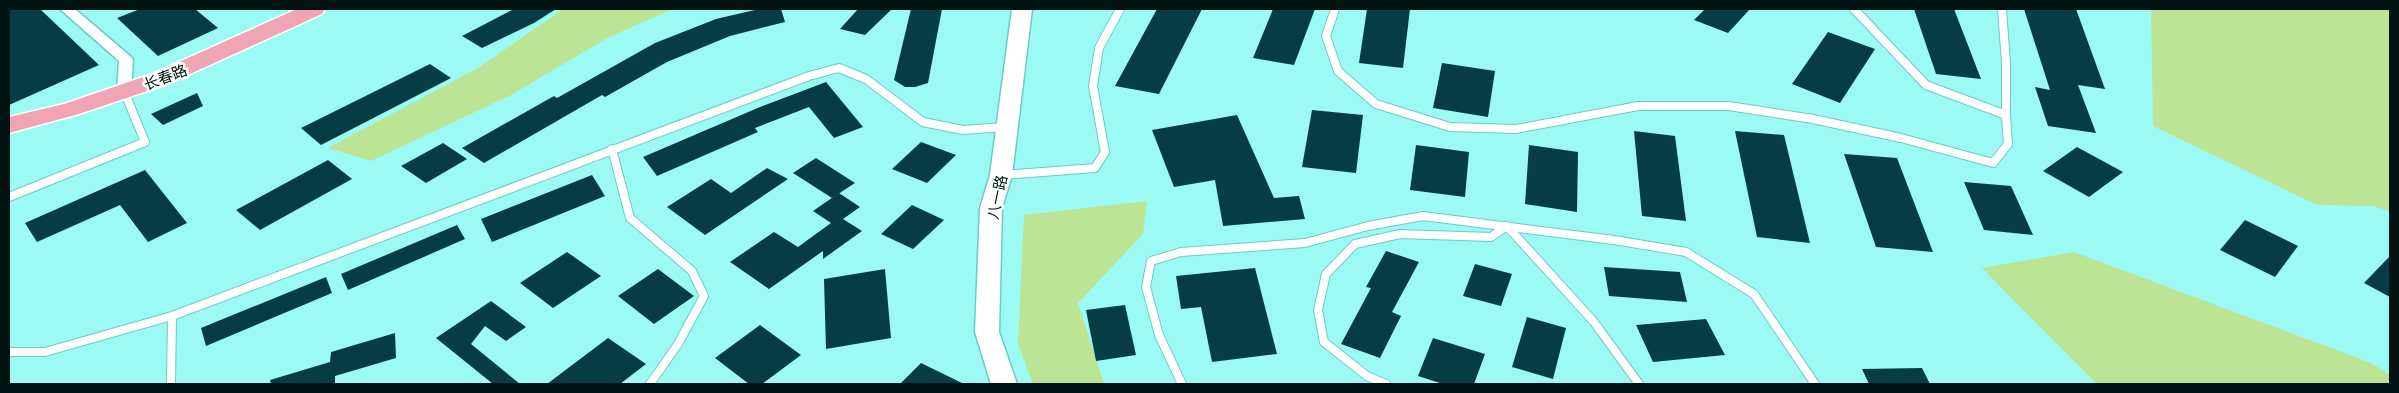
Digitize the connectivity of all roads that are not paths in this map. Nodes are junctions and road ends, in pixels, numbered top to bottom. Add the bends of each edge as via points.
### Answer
1 (67, 9) edge
2 (314, 9) edge
3 (1022, 9) edge
4 (1120, 9) edge
5 (1335, 9) edge
6 (1854, 9) edge
7 (2002, 9) edge
8 (124, 91) junction
9 (2006, 115) junction
10 (9, 125) edge
11 (1007, 126) junction
12 (612, 149) junction
13 (1001, 175) junction
14 (9, 197) edge
15 (1508, 226) junction
16 (172, 316) junction
17 (9, 352) edge
18 (171, 384) edge
19 (650, 384) edge
20 (1004, 384) edge
21 (1182, 384) edge
22 (1386, 384) edge
23 (1639, 384) edge
24 (1815, 384) edge

1 - 8 street via 126,60
2 - 8 main road, 长春路 via 160,79
3 - 11 main road, 八一路
4 - 13 lane via 1099,48 1093,86 1105,152 1096,168
5 - 9 lane via 1326,36 1338,71 1376,104 1450,127 1516,129 1638,106 1729,106 1813,119 1993,163 2008,144
6 - 9 lane via 1926,85
7 - 9 lane
8 - 10 main road, 长春路
8 - 14 lane via 145,142
11 - 12 lane via 963,130 923,122 866,79 839,68 809,76
11 - 13 main road, 八一路
12 - 16 lane
12 - 19 lane via 630,218 692,270 704,296 678,344
13 - 20 main road, 八一路 via 990,208 987,332
15 - 21 lane via 1423,216 1305,242 1181,252 1151,261 1146,287 1159,335
15 - 22 lane via 1491,236 1400,234 1356,244 1326,274 1318,310 1324,342 1367,376
15 - 23 lane via 1594,322
15 - 24 lane via 1686,252 1754,294
16 - 17 lane via 45,352
16 - 18 lane

